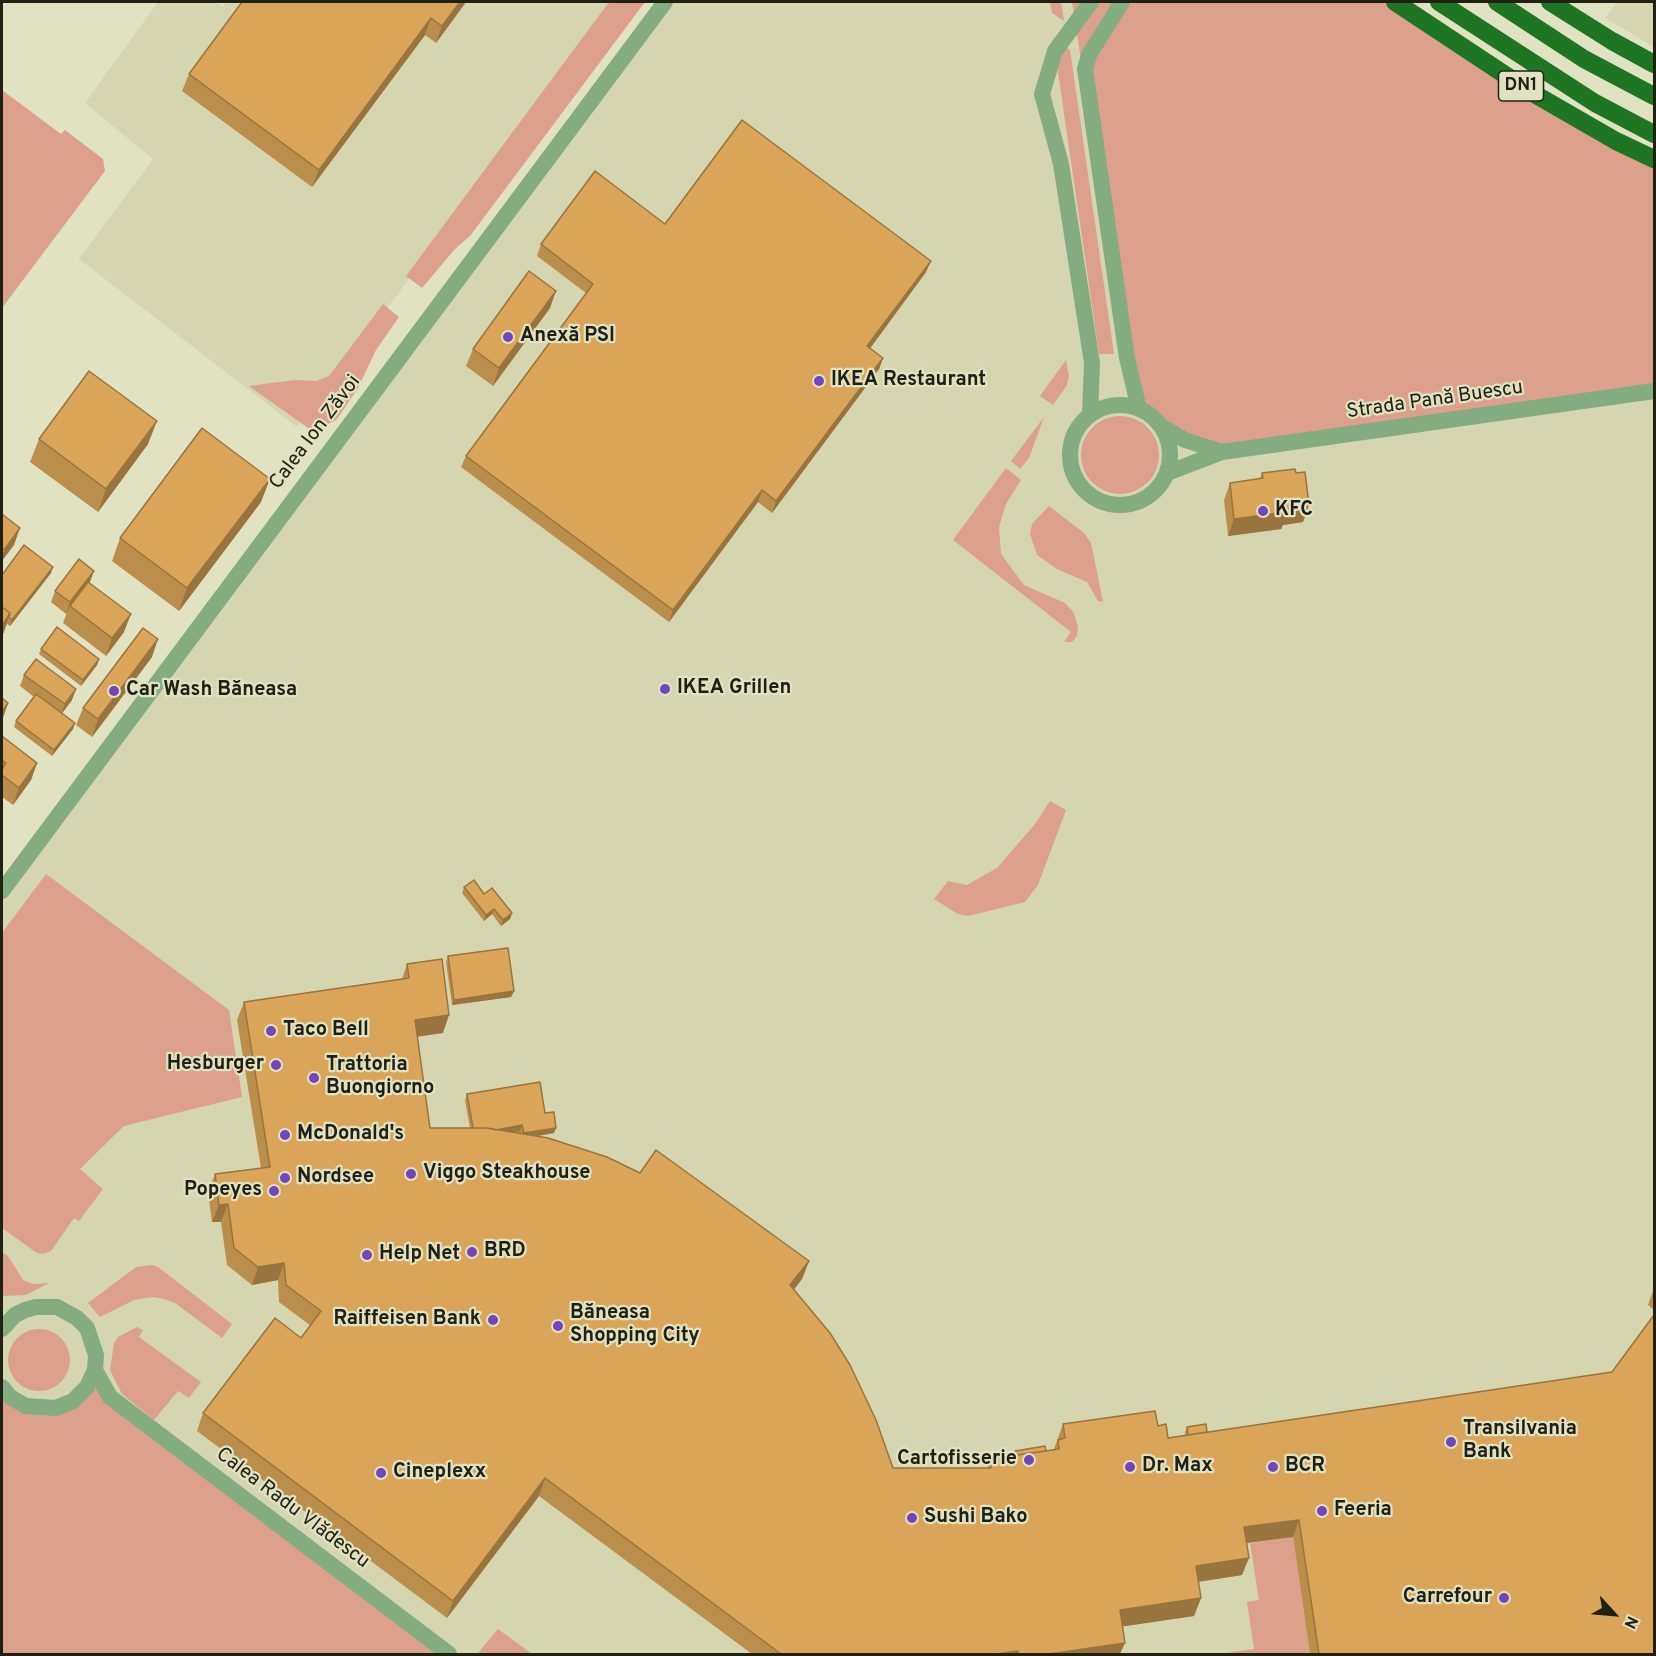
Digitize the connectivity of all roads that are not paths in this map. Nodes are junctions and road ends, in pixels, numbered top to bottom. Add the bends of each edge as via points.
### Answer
1 (665, 2) edge
2 (1091, 2) edge
3 (1122, 2) edge
4 (1395, 2) edge
5 (1439, 2) edge
6 (1497, 2) edge
7 (1550, 2) edge
8 (1654, 64) edge
9 (1654, 96) edge
10 (1654, 134) edge
11 (1654, 159) edge
12 (1654, 391) edge
13 (1139, 409) junction
14 (1090, 416) junction
15 (1162, 427) junction
16 (1222, 452) junction
17 (1167, 473) junction
18 (2, 891) edge
19 (8, 1314) edge
20 (2, 1329) edge
21 (94, 1370) junction
22 (2, 1387) edge
23 (80, 1395) junction
24 (110, 1397) junction
25 (449, 1654) edge

1 - 18 street, Calea Ion Zăvoi
2 - 14 street via 1055,51 1042,94 1061,164 1088,340 1093,382
3 - 13 street via 1089,55 1085,69 1127,358
4 - 11 highway, DN1 via 1531,92
5 - 10 highway, DN1 via 1594,103
6 - 9 highway via 1584,59
7 - 8 highway
12 - 16 street, Strada Pană Buescu
13 - 14 street via 1111,406
13 - 15 street
14 - 17 street via 1074,436 1070,459 1081,488 1095,499 1117,505 1142,500 1161,484
15 - 16 street, Strada Pană Buescu via 1185,440
15 - 17 street via 1170,457
16 - 17 street, Strada Pană Buescu
19 - 20 street
19 - 21 street via 48,1306 77,1318 93,1341
21 - 23 street
21 - 24 street, Calea Radu Vlădescu
22 - 23 street via 17,1402 36,1409 56,1408
23 - 24 street
24 - 25 street, Calea Radu Vlădescu

